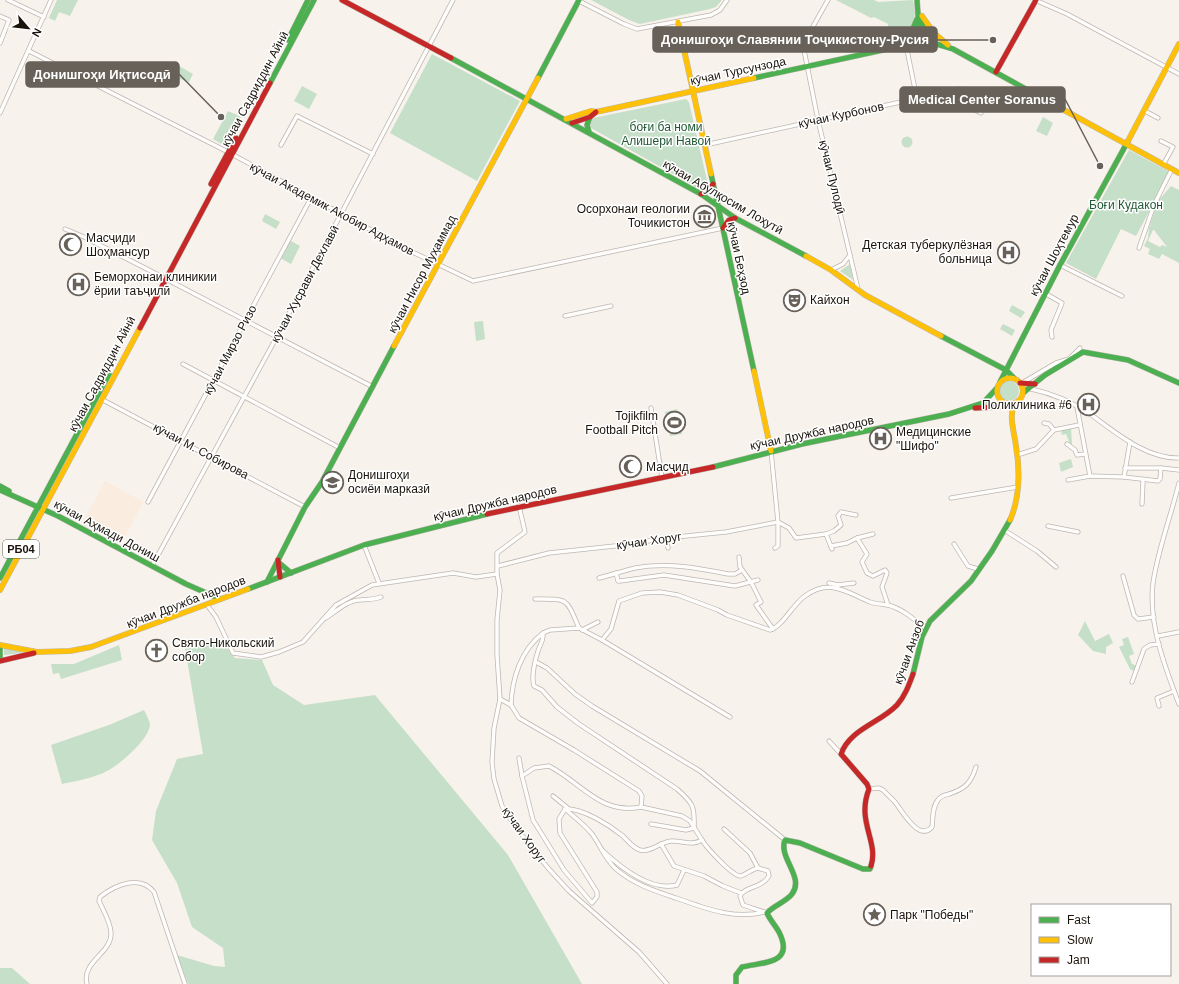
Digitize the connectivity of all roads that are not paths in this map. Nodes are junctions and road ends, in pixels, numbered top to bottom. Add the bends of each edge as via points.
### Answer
1 (8, 0) edge
2 (20, 0) edge
3 (52, 0) edge
4 (308, 0) edge
5 (314, 0) edge
6 (342, 0) edge
7 (453, 0) edge
8 (579, 0) edge
9 (727, 0) edge
10 (828, 0) edge
11 (917, 0) edge
12 (1036, 0) edge
13 (18, 5) junction
14 (304, 14) junction
15 (0, 16) edge
16 (920, 16) junction
17 (44, 17) junction
18 (678, 22) junction
19 (0, 43) edge
20 (923, 43) junction
21 (1179, 44) edge
22 (906, 45) junction
23 (428, 46) junction
24 (895, 48) junction
25 (954, 49) junction
26 (29, 50) junction
27 (807, 66) junction
28 (1167, 68) junction
29 (996, 72) junction
30 (1179, 74) edge
31 (693, 91) junction
32 (527, 98) junction
33 (917, 99) junction
34 (1145, 111) junction
35 (596, 112) junction
36 (0, 113) edge
37 (981, 113) dead end
38 (590, 117) junction
39 (1158, 118) dead end
40 (566, 119) junction
41 (818, 120) junction
42 (572, 123) junction
43 (589, 132) junction
44 (1161, 141) dead end
45 (1125, 144) junction
46 (281, 145) dead end
47 (705, 145) junction
48 (229, 153) junction
49 (373, 154) junction
50 (1163, 164) junction
51 (1172, 169) junction
52 (1179, 173) edge
53 (713, 184) junction
54 (701, 194) junction
55 (310, 198) junction
56 (717, 207) junction
57 (342, 214) junction
58 (735, 218) junction
59 (723, 228) junction
60 (65, 229) dead end
61 (1139, 248) dead end
62 (850, 255) junction
63 (438, 264) junction
64 (1060, 265) junction
65 (831, 270) junction
66 (164, 278) junction
67 (858, 289) junction
68 (1048, 295) dead end
69 (1122, 296) dead end
70 (611, 306) dead end
71 (565, 316) dead end
72 (246, 320) junction
73 (1052, 336) dead end
74 (277, 337) junction
75 (1080, 348) dead end
76 (183, 364) dead end
77 (1006, 370) junction
78 (1014, 378) junction
79 (213, 380) junction
80 (1000, 382) junction
81 (1036, 382) junction
82 (1021, 383) junction
83 (1179, 384) edge
84 (373, 387) junction
85 (997, 388) junction
86 (1031, 389) junction
87 (1023, 393) junction
88 (245, 397) junction
89 (98, 398) junction
90 (1011, 404) junction
91 (997, 407) junction
92 (1077, 407) junction
93 (651, 408) dead end
94 (970, 408) junction
95 (1010, 414) junction
96 (1044, 423) dead end
97 (1079, 425) junction
98 (1054, 430) junction
99 (181, 441) junction
100 (1130, 442) junction
101 (1067, 444) dead end
102 (340, 448) junction
103 (771, 451) junction
104 (1086, 454) junction
105 (1017, 455) junction
106 (212, 457) junction
107 (1179, 458) edge
108 (1125, 468) junction
109 (1161, 468) junction
110 (1179, 470) edge
111 (1090, 476) junction
112 (1124, 477) junction
113 (662, 478) junction
114 (1068, 480) dead end
115 (1143, 481) junction
116 (1179, 483) edge
117 (0, 486) edge
118 (1018, 487) junction
119 (0, 490) edge
120 (14, 494) junction
121 (951, 498) dead end
122 (148, 502) dead end
123 (1142, 504) dead end
124 (306, 506) junction
125 (519, 506) junction
126 (40, 507) junction
127 (856, 515) dead end
128 (778, 522) junction
129 (1048, 526) dead end
130 (1004, 530) junction
131 (1078, 532) dead end
132 (826, 534) junction
133 (873, 534) dead end
134 (666, 538) junction
135 (857, 538) junction
136 (954, 544) dead end
137 (364, 545) junction
138 (668, 548) dead end
139 (776, 548) dead end
140 (280, 555) junction
141 (739, 557) dead end
142 (278, 562) junction
143 (152, 566) junction
144 (498, 566) junction
145 (1056, 567) dead end
146 (978, 569) junction
147 (742, 570) junction
148 (291, 573) junction
149 (616, 573) junction
150 (497, 574) junction
151 (1122, 576) dead end
152 (280, 577) junction
153 (0, 578) edge
154 (599, 578) dead end
155 (758, 580) dead end
156 (267, 582) junction
157 (751, 582) junction
158 (379, 583) junction
159 (854, 583) dead end
160 (829, 584) dead end
161 (838, 586) junction
162 (0, 590) edge
163 (203, 593) junction
164 (381, 597) dead end
165 (220, 599) junction
166 (536, 599) dead end
167 (207, 604) junction
168 (888, 605) junction
169 (1154, 618) junction
170 (323, 620) junction
171 (598, 622) dead end
172 (581, 629) junction
173 (773, 629) junction
174 (926, 629) junction
175 (1179, 632) edge
176 (543, 633) junction
177 (1158, 636) junction
178 (602, 640) junction
179 (1159, 644) junction
180 (0, 646) edge
181 (37, 652) junction
182 (0, 658) edge
183 (0, 661) edge
184 (536, 662) junction
185 (1132, 682) dead end
186 (1174, 690) junction
187 (500, 699) junction
188 (1179, 704) edge
189 (511, 705) junction
190 (1159, 706) dead end
191 (730, 717) dead end
192 (829, 741) dead end
193 (841, 754) junction
194 (519, 758) dead end
195 (976, 766) dead end
196 (522, 776) junction
197 (869, 789) junction
198 (553, 796) dead end
199 (641, 807) junction
200 (567, 809) junction
201 (651, 824) dead end
202 (694, 828) junction
203 (724, 829) dead end
204 (702, 840) junction
205 (785, 840) junction
206 (661, 844) junction
207 (598, 846) junction
208 (758, 868) junction
209 (684, 870) junction
210 (741, 893) junction
211 (592, 903) junction
212 (588, 908) junction
213 (766, 913) junction
214 (87, 984) edge
215 (185, 984) edge
216 (667, 984) edge
217 (736, 984) edge

1 - 13 street
2 - 13 street
3 - 17 street
4 - 14 main road, кӯчаи Садриддин Айнӣ
5 - 14 main road, кӯчаи Садриддин Айнӣ
6 - 23 main road, кӯчаи Абулқосим Лоҳутӣ
7 - 23 street, кӯчаи Хусрави Дехлавӣ
8 - 18 street via 635,29
8 - 32 main road, кӯчаи Нисор Муҳаммад
9 - 18 street via 713,15
10 - 27 street, кӯчаи Пулодӣ via 805,42
11 - 16 main road
12 - 28 street
12 - 29 main road
13 - 17 street
14 - 48 main road, кӯчаи Садриддин Айнӣ / РБ04
15 - 19 street via 9,20
16 - 20 main road
16 - 24 main road via 911,33
16 - 25 main road via 934,33
17 - 26 street
18 - 31 main road, кӯчаи Беҳзод
20 - 22 main road, кӯчаи Турсунзода
20 - 25 main road, кӯчаи Турсунзода via 941,44
21 - 28 main road, кӯчаи Шоҳтемур
22 - 24 main road, кӯчаи Турсунзода
22 - 33 street
23 - 32 main road, кӯчаи Абулқосим Лоҳутӣ
23 - 49 street, кӯчаи Хусрави Дехлавӣ
24 - 27 main road, кӯчаи Турсунзода
25 - 29 main road, кӯчаи Турсунзода
26 - 36 street
26 - 48 street, кӯчаи Академик Акобир Адҳамов
27 - 31 main road, кӯчаи Турсунзода
27 - 41 street, кӯчаи Пулодӣ
28 - 30 street
28 - 34 main road, кӯчаи Шоҳтемур
29 - 45 main road, кӯчаи Турсунзода
31 - 35 main road, кӯчаи Турсунзода
31 - 47 main road, кӯчаи Беҳзод
32 - 40 main road, кӯчаи Абулқосим Лоҳутӣ
32 - 63 main road, кӯчаи Нисор Муҳаммад
33 - 37 street, кӯчаи Курбонов via 960,89 956,101
33 - 41 street, кӯчаи Курбонов
34 - 39 street
34 - 45 main road, кӯчаи Шоҳтемур
35 - 38 main road, кӯчаи Турсунзода
35 - 40 main road, кӯчаи Турсунзода via 591,111
38 - 42 main road, кӯчаи Турсунзода
38 - 43 main road via 587,125
40 - 42 main road, кӯчаи Абулқосим Лоҳутӣ
41 - 47 street, кӯчаи Курбонов
41 - 62 street, кӯчаи Пулодӣ
42 - 43 main road, кӯчаи Абулқосим Лоҳутӣ
43 - 54 main road, кӯчаи Абулқосим Лоҳутӣ
44 - 50 street via 1173,147
45 - 50 main road
45 - 64 main road, кӯчаи Шоҳтемур
46 - 49 street via 297,116
47 - 53 main road, кӯчаи Беҳзод
48 - 55 street, кӯчаи Академик Акобир Адҳамов
48 - 66 main road, кӯчаи Садриддин Айнӣ / РБ04
49 - 57 street, кӯчаи Хусрави Дехлавӣ
50 - 51 main road
51 - 52 main road
51 - 61 street via 1154,205
53 - 54 main road via 709,191
53 - 56 main road, кӯчаи Беҳзод
54 - 56 main road, кӯчаи Абулқосим Лоҳутӣ
55 - 57 street, кӯчаи Академик Акобир Адҳамов
55 - 72 street, кӯчаи Мирзо Ризо
56 - 58 main road, кӯчаи Абулқосим Лоҳутӣ
56 - 59 main road, кӯчаи Беҳзод
57 - 63 street, кӯчаи Академик Акобир Адҳамов
57 - 74 street, кӯчаи Хусрави Дехлавӣ
58 - 59 main road
58 - 65 main road, кӯчаи Абулқосим Лоҳутӣ
59 - 63 street, кӯчаи Академик Акобир Адҳамов via 473,281
59 - 103 main road, кӯчаи Беҳзод
60 - 66 street
62 - 65 street via 843,264
62 - 67 street, кӯчаи Пулодӣ
63 - 84 main road, кӯчаи Нисор Муҳаммад
64 - 69 street
64 - 77 main road, кӯчаи Шоҳтемур
65 - 67 main road, кӯчаи Абулқосим Лоҳутӣ
66 - 72 street
66 - 89 main road, кӯчаи Садриддин Айнӣ / РБ04
67 - 77 main road, кӯчаи Абулқосим Лоҳутӣ
68 - 73 street via 1062,304 1051,330
70 - 71 street
72 - 74 street
72 - 79 street, кӯчаи Мирзо Ризо
74 - 84 street
74 - 88 street, кӯчаи Хусрави Дехлавӣ
75 - 82 street via 1069,359 1056,363
76 - 79 street
77 - 78 main road, кӯчаи Абулқосим Лоҳутӣ
77 - 80 main road, кӯчаи Шоҳтемур
78 - 80 main road via 1006,378
78 - 82 main road
79 - 88 street
79 - 99 street, кӯчаи Мирзо Ризо
80 - 85 main road
81 - 82 main road
81 - 83 main road via 1083,352 1128,360
81 - 86 main road
82 - 87 main road
84 - 102 main road, кӯчаи Нисор Муҳаммад
85 - 90 main road via 999,398
85 - 94 main road via 983,403
86 - 87 main road
86 - 92 street via 1046,392
87 - 90 main road via 1020,400
88 - 102 street
88 - 106 street, кӯчаи Хусрави Дехлавӣ
89 - 99 street, кӯчаи М. Собирова
89 - 126 main road, кӯчаи Садриддин Айнӣ / РБ04
90 - 91 main road
90 - 95 main road
91 - 94 main road
91 - 95 main road via 1007,408
92 - 97 street
92 - 100 street
93 - 113 street
94 - 103 main road, кӯчаи Дружба народов
95 - 105 main road, кӯчаи Анзоб
96 - 98 street via 1049,424
97 - 98 street
97 - 104 street
98 - 105 street via 1036,449
99 - 106 street, кӯчаи М. Собирова
99 - 122 street, кӯчаи Мирзо Ризо
100 - 107 street via 1169,458
100 - 108 street
101 - 104 street via 1077,455
102 - 124 main road, кӯчаи Нисор Муҳаммад
103 - 113 main road, кӯчаи Дружба народов
103 - 128 street
104 - 111 street
105 - 118 main road, кӯчаи Анзоб
106 - 124 street, кӯчаи М. Собирова
106 - 143 street, кӯчаи Хусрави Дехлавӣ
108 - 109 street
108 - 112 street
109 - 110 street
109 - 115 street via 1159,480
111 - 112 street
111 - 114 street
112 - 115 street
113 - 125 main road, кӯчаи Дружба народов
115 - 123 street
116 - 169 street via 1159,551 1153,585
117 - 120 main road
118 - 121 street
118 - 130 main road, кӯчаи Анзоб via 1013,512
119 - 120 main road, кӯчаи Аҳмади Дониш
120 - 126 main road, кӯчаи Аҳмади Дониш
124 - 140 main road, кӯчаи Нисор Муҳаммад
125 - 137 main road, кӯчаи Дружба народов
125 - 144 street, кӯчаи Хоруг via 524,532 497,553
126 - 143 main road, кӯчаи Аҳмади Дониш
126 - 153 main road, кӯчаи Садриддин Айнӣ / РБ04
126 - 162 main road, кӯчаи Садриддин Айнӣ / РБ04
127 - 132 street via 841,512 838,516 840,525
128 - 132 street via 790,528 796,538
128 - 134 street, кӯчаи Хоруг via 726,532
128 - 139 street
129 - 131 street
130 - 145 street via 1037,551
130 - 146 main road, кӯчаи Анзоб
132 - 135 street via 832,548
133 - 135 street
134 - 138 street
134 - 144 street, кӯчаи Хоруг via 549,554
135 - 168 street via 867,554 862,562 867,573 873,576 885,570 887,573 882,587
136 - 146 street via 968,566
137 - 148 main road, кӯчаи Дружба народов
137 - 158 street
140 - 142 main road, кӯчаи Нисор Муҳаммад
140 - 156 main road, кӯчаи Нисор Муҳаммад
141 - 147 street
142 - 148 main road
142 - 152 main road, кӯчаи Нисор Муҳаммад
143 - 163 main road, кӯчаи Аҳмади Дониш
144 - 150 street, кӯчаи Хоруг
146 - 174 main road, кӯчаи Анзоб via 965,588 939,611
147 - 149 street via 728,574 661,566
147 - 157 street
148 - 152 main road, кӯчаи Дружба народов
149 - 154 street
149 - 157 street via 618,581 659,575 735,586
150 - 158 street via 476,577 453,573
150 - 187 street, кӯчаи Хоруг via 500,590 497,620
151 - 169 street via 1134,615 1138,618
152 - 156 main road, кӯчаи Дружба народов
155 - 157 street
156 - 165 main road, кӯчаи Дружба народов
157 - 173 street via 761,602 756,605
158 - 170 street via 370,585 336,605
159 - 161 street
160 - 161 street
161 - 168 street via 872,603
161 - 173 street via 821,588 806,595
163 - 165 main road, кӯчаи Аҳмади Дониш
163 - 167 main road
164 - 170 street via 352,602
165 - 167 main road, кӯчаи Дружба народов
166 - 172 street via 564,600
167 - 170 street via 235,654 261,657 279,652 306,640
167 - 181 main road, кӯчаи Дружба народов via 91,647 70,651
168 - 174 street via 909,614
169 - 177 street
171 - 172 street
172 - 176 street via 550,630
172 - 178 street
173 - 178 street via 754,625 678,595 647,593 619,601 611,629
174 - 193 main road, кӯчаи Анзоб via 913,674 901,700 844,746
175 - 177 street
176 - 184 street via 544,640
176 - 189 street via 532,643 520,663 512,686
177 - 179 street
178 - 191 street
179 - 185 street via 1144,649
179 - 186 street
180 - 181 main road
180 - 182 main road
181 - 183 main road
184 - 202 street via 533,682 535,688 542,690 561,711 579,724 677,789 694,808
184 - 205 street via 547,668 592,706 700,771
186 - 188 street
186 - 190 street via 1157,698
187 - 189 street
187 - 212 street, кӯчаи Хоруг via 494,728 492,762 502,806 548,868
189 - 199 street via 519,718 639,791 642,796
192 - 193 street
193 - 197 main road
194 - 196 street
195 - 197 street via 970,783 965,788 937,800 932,828 928,831 923,832 915,828 883,790
196 - 199 street via 534,768 549,766 582,790 613,807 628,810
196 - 211 street via 533,820 564,870
197 - 205 main road via 865,797 863,814 874,856 870,869 795,841
198 - 200 street
199 - 202 street via 682,816
200 - 206 street via 586,814 608,826 639,850 648,850
200 - 207 street via 592,834
200 - 211 street via 559,819 560,833 597,892 597,897
201 - 202 street via 686,830
202 - 204 street
203 - 208 street via 750,853
204 - 206 street via 695,843 672,841
204 - 208 street via 735,874 741,876
205 - 213 main road via 783,852 795,876 794,890 788,899
206 - 209 street via 672,863
207 - 209 street via 625,870 654,883 677,885
207 - 213 street via 622,874 650,889 718,912 743,915
208 - 210 street via 768,871 767,879
209 - 210 street
210 - 213 street via 743,905
211 - 212 street
212 - 216 street, кӯчаи Хоруг via 639,952
213 - 217 main road via 783,940 782,955 772,962 742,967 736,975
214 - 215 street via 88,970 108,943 111,933 99,901 100,897 130,882 146,885 154,892

